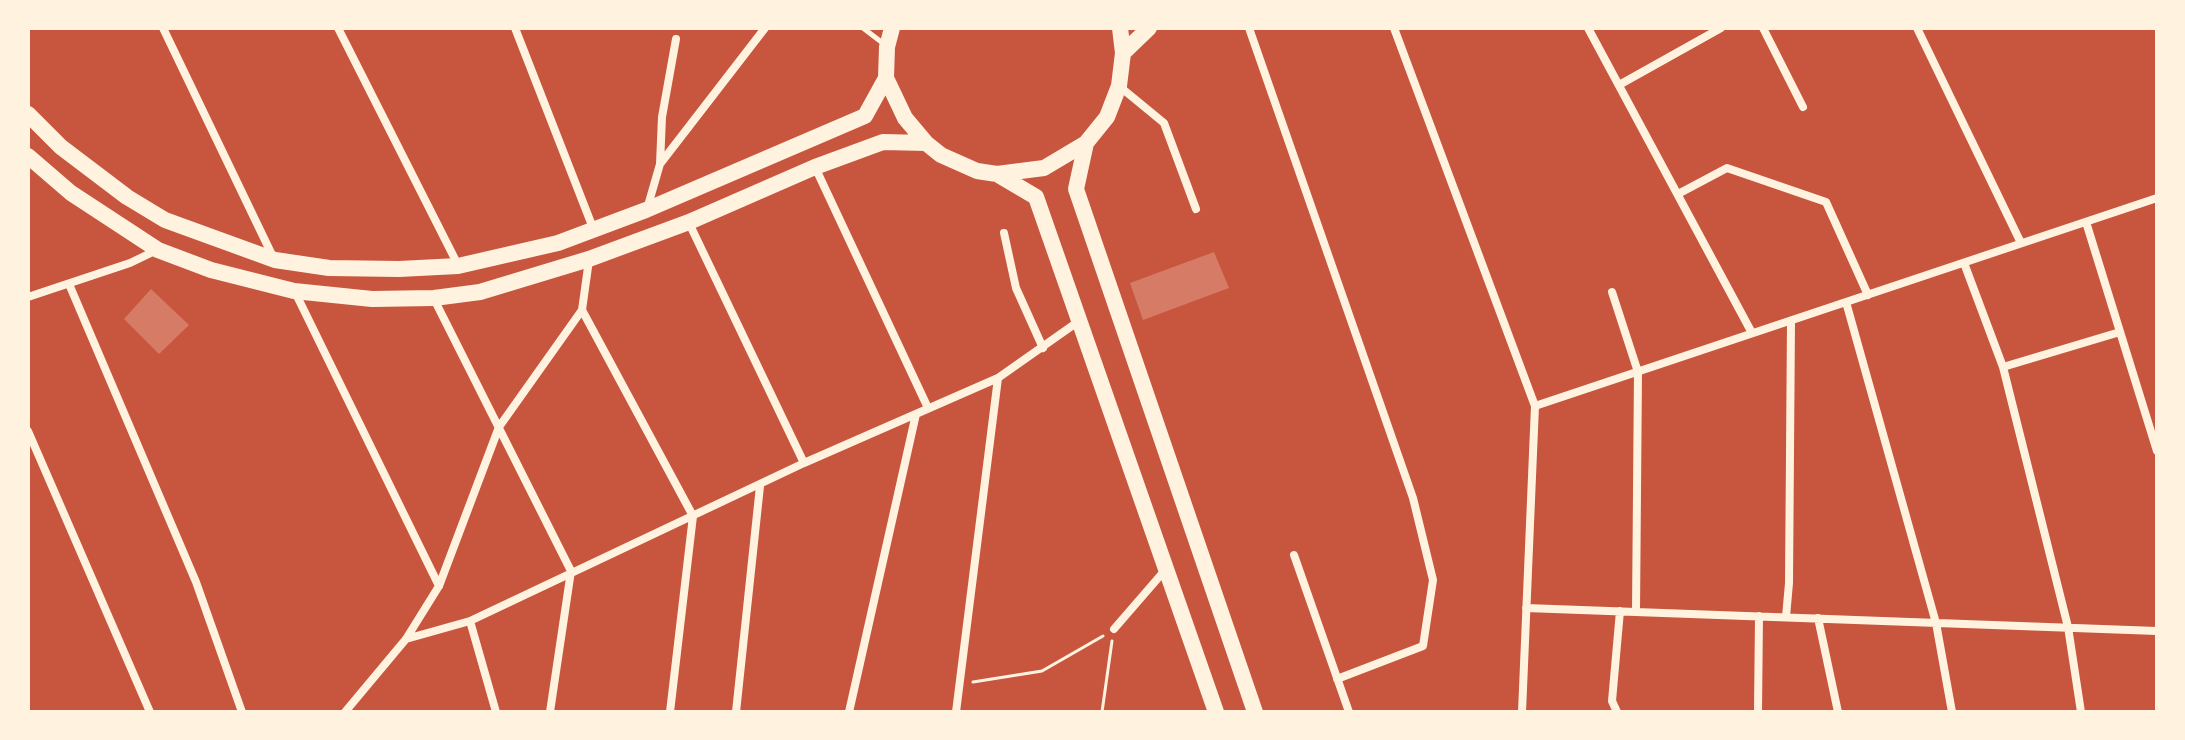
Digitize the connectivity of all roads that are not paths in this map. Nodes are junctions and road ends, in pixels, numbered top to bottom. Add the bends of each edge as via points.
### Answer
1 (163, 28) edge
2 (338, 28) edge
3 (515, 28) edge
4 (765, 28) edge
5 (863, 28) edge
6 (892, 28) edge
7 (1120, 28) edge
8 (1149, 28) edge
9 (1249, 28) edge
10 (1394, 28) edge
11 (1588, 28) edge
12 (1721, 28) edge
13 (1763, 28) edge
14 (1917, 28) edge
15 (676, 39) dead end
16 (887, 47) junction
17 (1123, 53) junction
18 (886, 78) junction
19 (1619, 85) junction
20 (1119, 86) junction
21 (1803, 107) dead end
22 (28, 114) edge
23 (926, 143) junction
24 (1086, 143) junction
25 (28, 156) edge
26 (660, 164) junction
27 (815, 167) junction
28 (997, 174) junction
29 (1678, 194) junction
30 (2157, 198) edge
31 (1196, 209) dead end
32 (646, 210) junction
33 (689, 222) junction
34 (2086, 222) junction
35 (593, 228) junction
36 (1004, 233) dead end
37 (2021, 243) junction
38 (158, 250) junction
39 (589, 259) junction
40 (275, 260) junction
41 (1964, 263) junction
42 (458, 266) junction
43 (69, 284) junction
44 (294, 291) junction
45 (1612, 292) dead end
46 (1868, 295) junction
47 (28, 297) edge
48 (434, 298) junction
49 (1846, 302) junction
50 (582, 310) junction
51 (1080, 320) junction
52 (1791, 321) junction
53 (2120, 332) junction
54 (1752, 333) junction
55 (1043, 348) junction
56 (2003, 367) junction
57 (1638, 372) junction
58 (998, 378) junction
59 (1535, 406) junction
60 (928, 408) junction
61 (916, 414) junction
62 (499, 427) junction
63 (28, 431) edge
64 (2157, 451) edge
65 (804, 463) junction
66 (760, 486) junction
67 (693, 516) junction
68 (1294, 555) dead end
69 (1167, 569) junction
70 (571, 571) junction
71 (439, 586) junction
72 (1526, 608) junction
73 (1620, 611) junction
74 (1636, 612) junction
75 (1759, 616) junction
76 (1786, 617) junction
77 (1818, 618) junction
78 (470, 621) junction
79 (1936, 623) junction
80 (2068, 627) junction
81 (1114, 629) road end
82 (2157, 631) edge
83 (406, 639) junction
84 (1337, 679) junction
85 (1212, 710) edge
86 (150, 712) edge
87 (242, 712) edge
88 (345, 712) edge
89 (496, 712) edge
90 (550, 712) edge
91 (670, 712) edge
92 (736, 712) edge
93 (849, 712) edge
94 (956, 712) edge
95 (1255, 712) edge
96 (1349, 712) edge
97 (1522, 712) edge
98 (1617, 712) edge
99 (1758, 712) edge
100 (1838, 712) edge
101 (1952, 712) edge
102 (2081, 712) edge

1 - 40 street
2 - 42 street
3 - 35 street
4 - 26 street
5 - 16 lane
6 - 16 main road
7 - 17 main road
8 - 17 main road
9 - 84 street via 1413,498 1433,580 1423,646
10 - 59 street
11 - 19 street
12 - 19 street
13 - 21 street
14 - 37 street
15 - 26 street
16 - 18 main road
17 - 20 main road
18 - 23 main road via 905,118
18 - 32 main road via 865,116
19 - 29 street
20 - 24 main road via 1107,117
20 - 31 street via 1164,123
22 - 40 main road via 61,147 165,220
23 - 27 main road via 883,142
23 - 28 main road via 959,164
24 - 28 main road via 1044,168
24 - 95 main road via 1076,189
25 - 38 main road via 71,193
26 - 32 street
27 - 33 main road
27 - 60 street
28 - 51 main road via 1036,197
29 - 46 street via 1727,168 1826,202
29 - 54 street
30 - 34 street
32 - 35 main road
33 - 39 main road
33 - 65 street
34 - 37 street
34 - 53 street
35 - 42 main road via 558,243
36 - 55 street via 1016,288
37 - 41 street
38 - 43 street
38 - 44 main road
39 - 48 main road via 480,292
39 - 50 street
40 - 42 main road via 329,268
41 - 46 street
41 - 56 street
43 - 47 street
43 - 87 street via 196,582
44 - 48 main road via 372,299
44 - 71 street
45 - 57 street
46 - 49 street
48 - 62 street
49 - 52 street
49 - 79 street
50 - 62 street
50 - 67 street
51 - 55 street
51 - 69 main road
52 - 54 street
52 - 76 street
53 - 56 street
53 - 64 street
54 - 57 street
55 - 58 street
56 - 80 street
57 - 59 street
57 - 74 street
58 - 60 street
58 - 94 street
59 - 72 street
60 - 61 street
61 - 65 street
61 - 93 street
62 - 70 street
62 - 71 street
63 - 86 street
65 - 66 street
66 - 67 street
66 - 92 street
67 - 70 street
67 - 91 street
68 - 84 street
69 - 81 street
69 - 85 main road
70 - 78 street
70 - 90 street
71 - 83 street
72 - 73 street
72 - 97 street
73 - 74 street
73 - 98 street via 1612,701
74 - 75 street
75 - 76 street
75 - 99 street
76 - 77 street
77 - 79 street
77 - 100 street
78 - 83 street
78 - 89 street
79 - 80 street
79 - 101 street
80 - 82 street
80 - 102 street
83 - 88 street
84 - 96 street

